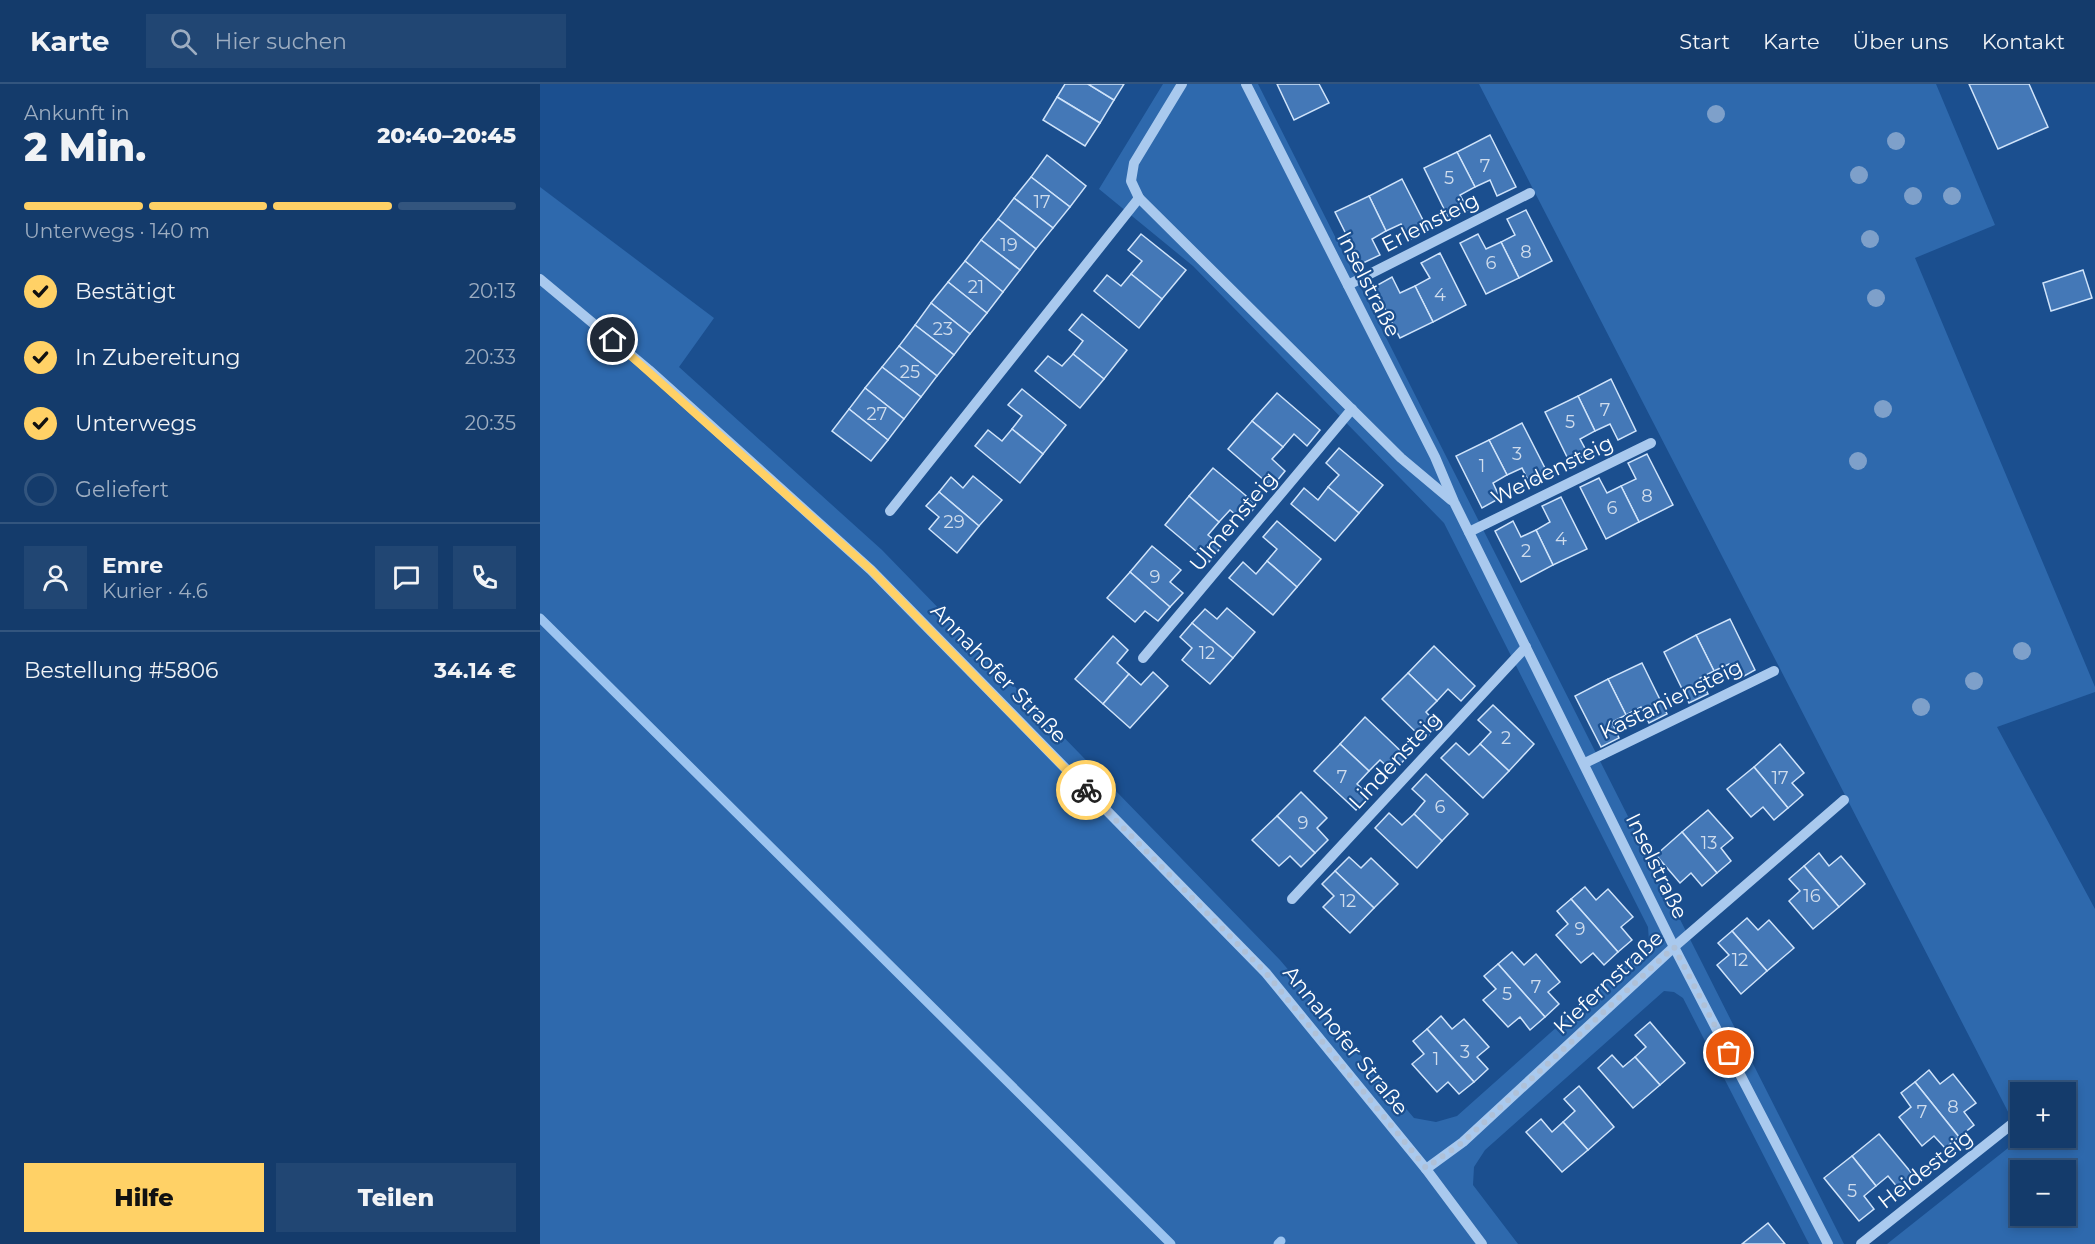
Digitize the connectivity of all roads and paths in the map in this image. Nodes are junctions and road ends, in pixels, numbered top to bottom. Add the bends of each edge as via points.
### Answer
1 (1182, 84) edge
2 (1246, 84) edge
3 (1530, 194) dead end
4 (1139, 198) junction
5 (540, 279) edge
6 (1348, 285) junction
7 (1352, 409) junction
8 (1651, 443) dead end
9 (1454, 502) junction
10 (890, 512) dead end
11 (1469, 532) junction
12 (1526, 647) junction
13 (1143, 658) dead end
14 (1774, 671) dead end
15 (1585, 763) junction
16 (1844, 800) dead end
17 (1292, 899) dead end
18 (1674, 947) junction
19 (2010, 1126) edge
20 (1426, 1168) junction
21 (1482, 1244) edge
22 (1828, 1244) edge
23 (1861, 1244) edge

1 - 4 street via 1134,163 1131,181
2 - 6 street, Inselstraße
3 - 6 street, Erlensteig
4 - 7 street, Inselstraße
4 - 10 street
5 - 20 street, Annahofer Straße via 649,370 871,570 1266,973
6 - 9 street, Inselstraße
7 - 9 street, Inselstraße via 1401,458
7 - 13 street, Ulmensteig
8 - 11 street, Weidensteig
9 - 11 street, Inselstraße
11 - 12 street, Inselstraße
12 - 15 street, Inselstraße
12 - 17 street, Lindensteig
14 - 15 street, Kastaniensteig
15 - 18 street, Inselstraße
16 - 18 street, Kiefernstraße
18 - 20 street, Kiefernstraße via 1463,1142
18 - 22 street, Inselstraße
19 - 23 street, Heidesteig
20 - 21 street, Annahofer Straße

